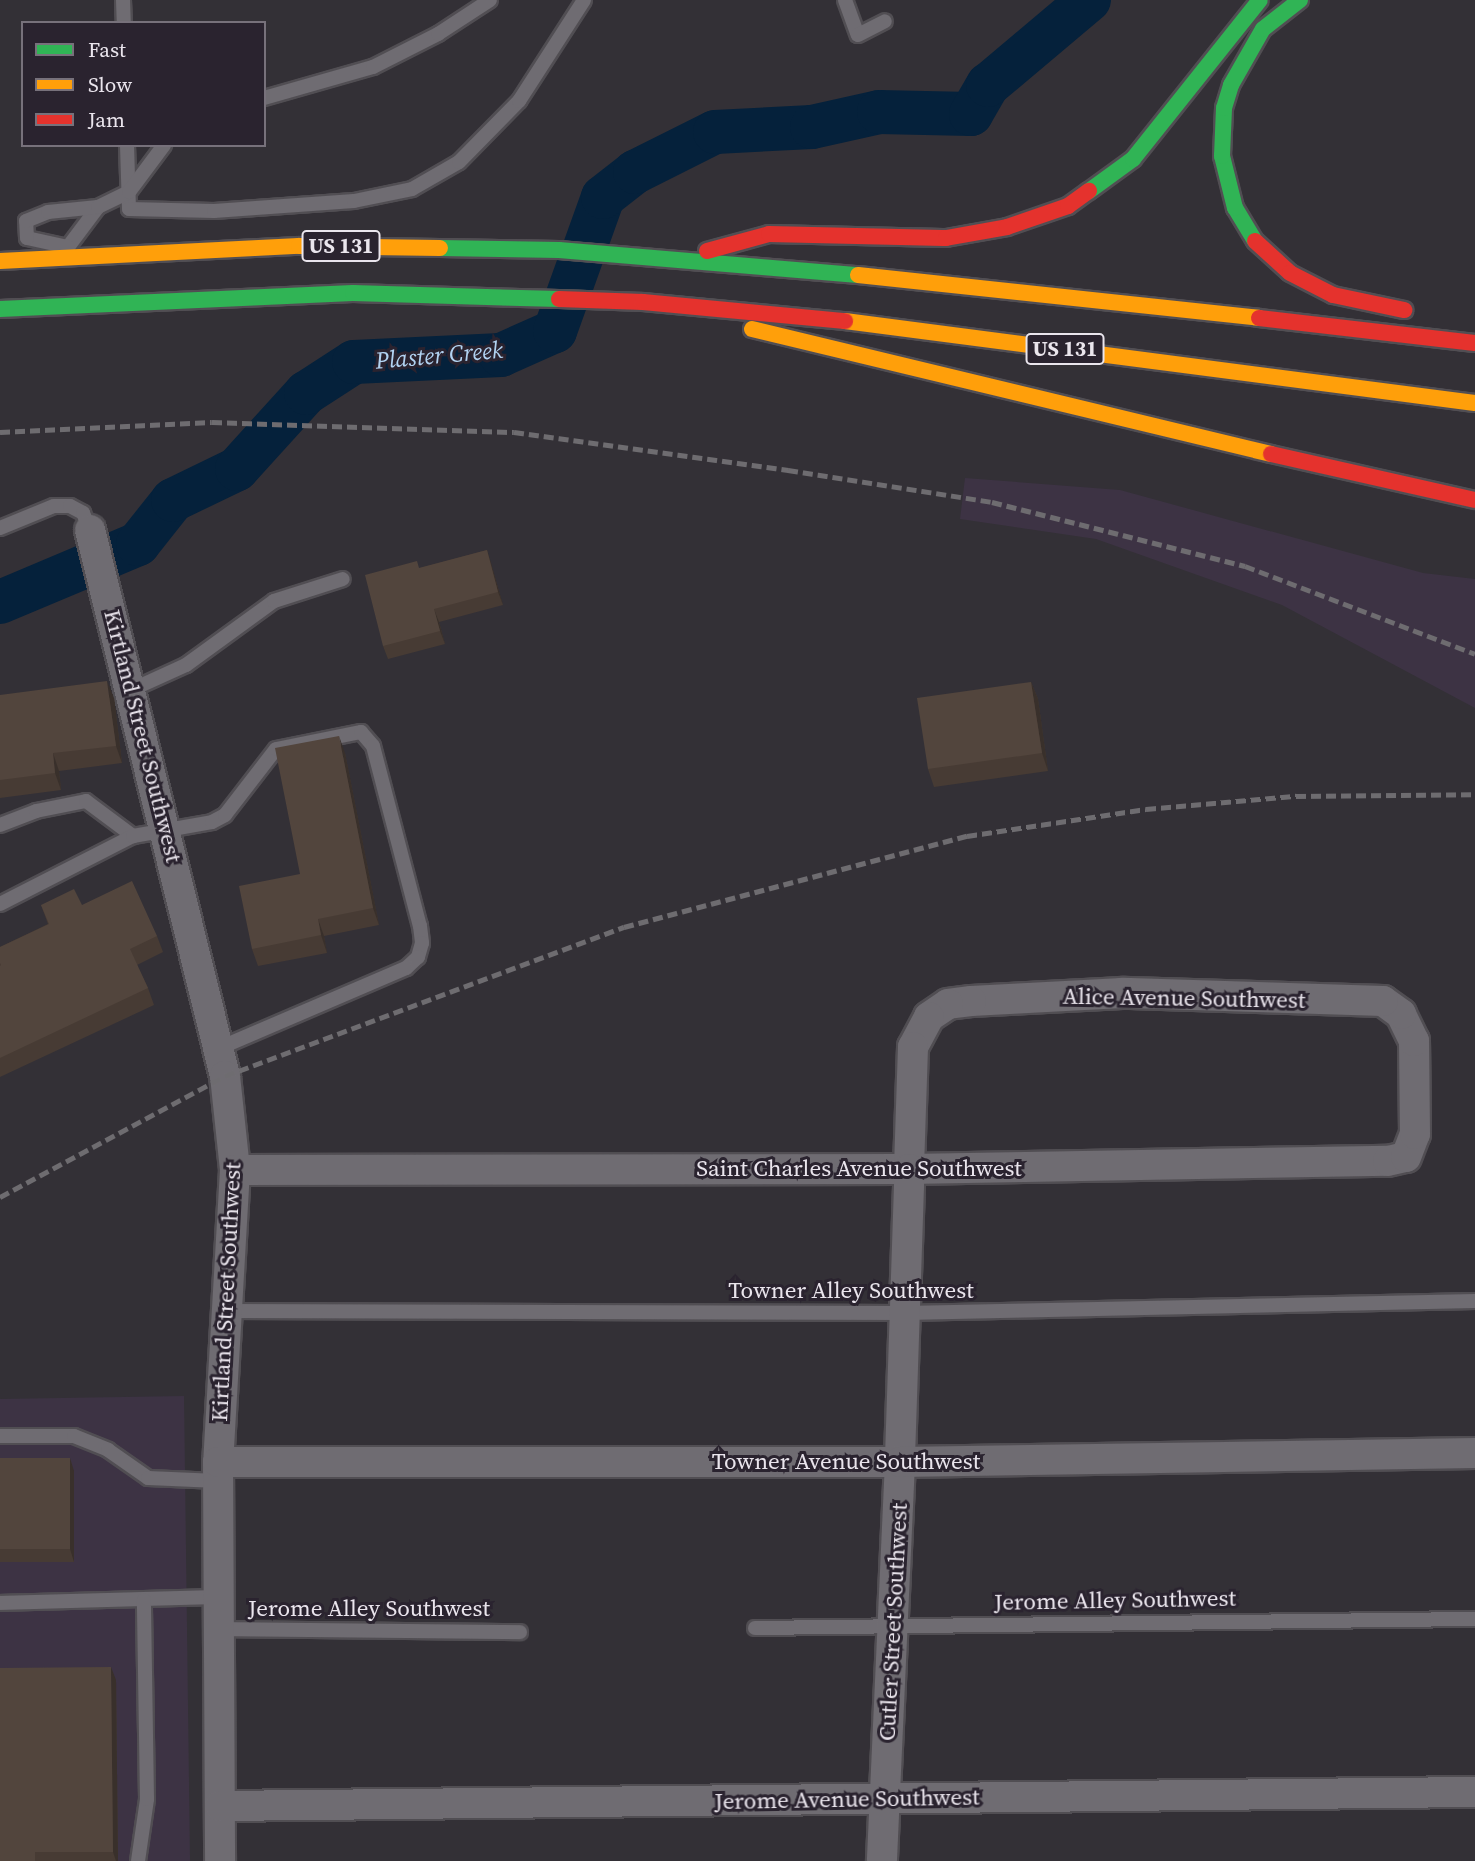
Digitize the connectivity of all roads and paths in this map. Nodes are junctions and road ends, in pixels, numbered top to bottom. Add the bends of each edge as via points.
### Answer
1 (123, 0) edge
2 (490, 0) edge
3 (584, 0) edge
4 (845, 0) edge
5 (1260, 0) edge
6 (1300, 0) edge
7 (124, 21) edge
8 (886, 21) dead end
9 (266, 97) edge
10 (127, 147) edge
11 (162, 147) edge
12 (129, 191) junction
13 (99, 206) junction
14 (683, 258) junction
15 (0, 261) edge
16 (649, 302) junction
17 (0, 309) edge
18 (1468, 342) edge
19 (1475, 403) edge
20 (1475, 500) edge
21 (0, 528) edge
22 (90, 530) joint
23 (342, 579) dead end
24 (131, 690) junction
25 (0, 825) edge
26 (166, 832) junction
27 (133, 836) junction
28 (0, 904) edge
29 (914, 1047) joint
30 (219, 1048) junction
31 (1416, 1083) joint
32 (909, 1169) junction
33 (235, 1170) junction
34 (1475, 1301) edge
35 (227, 1311) junction
36 (905, 1313) junction
37 (0, 1436) edge
38 (1475, 1453) edge
39 (900, 1462) junction
40 (218, 1472) junction
41 (218, 1597) junction
42 (144, 1600) junction
43 (0, 1603) edge
44 (1475, 1619) edge
45 (892, 1627) junction
46 (755, 1628) dead end
47 (219, 1629) junction
48 (520, 1632) dead end
49 (1475, 1793) edge
50 (884, 1799) junction
51 (220, 1806) junction
52 (138, 1861) edge
53 (220, 1861) edge
54 (882, 1861) edge

1 - 7 lane
2 - 9 lane via 438,34 373,66
3 - 12 lane via 519,101 459,162 412,189 354,201 214,211 129,209
4 - 8 lane via 858,35
5 - 14 highway via 1133,159 1068,206 1007,227 946,238 769,234
6 - 18 highway via 1263,29 1231,85 1221,131 1235,208 1256,244 1308,284 1356,302 1413,312
10 - 12 lane
11 - 12 lane
12 - 13 lane
13 - 13 lane via 48,212 26,221 27,238 68,247
14 - 15 highway, US 131 via 372,246
14 - 18 highway, US 131 via 997,287
16 - 17 highway, US 131 via 353,293
16 - 19 highway, US 131 via 843,321
16 - 20 highway via 1117,420
21 - 22 lane via 54,506 83,513
22 - 24 street, Kirtland Street Southwest
23 - 24 lane via 274,601 186,665
24 - 26 street, Kirtland Street Southwest
25 - 27 lane via 36,811 86,801
26 - 27 lane
26 - 30 street, Kirtland Street Southwest
26 - 30 lane via 225,815 276,749 361,732 373,746 420,926 422,943 406,968
27 - 28 lane
29 - 31 street, Alice Avenue Southwest via 929,1017 948,1004 971,1001 1122,992 1383,1001 1401,1014 1414,1041
29 - 32 street, Cutler Street Southwest
30 - 33 street, Kirtland Street Southwest
31 - 32 street, Saint Charles Avenue Southwest via 1415,1134 1406,1157 1388,1161
32 - 33 street, Saint Charles Avenue Southwest
32 - 36 street, Cutler Street Southwest
33 - 35 street, Kirtland Street Southwest
34 - 36 lane, Towner Alley Southwest
35 - 36 lane, Towner Alley Southwest
35 - 40 street, Kirtland Street Southwest
36 - 39 street, Cutler Street Southwest
37 - 40 lane via 74,1436 108,1450 148,1478
38 - 39 street, Towner Avenue Southwest
39 - 40 street, Towner Avenue Southwest
39 - 45 street, Cutler Street Southwest
40 - 41 street, Kirtland Street Southwest
41 - 42 lane
41 - 47 street, Kirtland Street Southwest
42 - 43 lane
42 - 52 lane via 147,1799
44 - 45 lane, Jerome Alley Southwest
45 - 46 lane, Jerome Alley Southwest
45 - 50 street, Cutler Street Southwest
47 - 48 lane, Jerome Alley Southwest
47 - 51 street, Kirtland Street Southwest
49 - 50 street, Jerome Avenue Southwest
50 - 51 street, Jerome Avenue Southwest
50 - 54 street, Cutler Street Southwest
51 - 53 street, Kirtland Street Southwest

